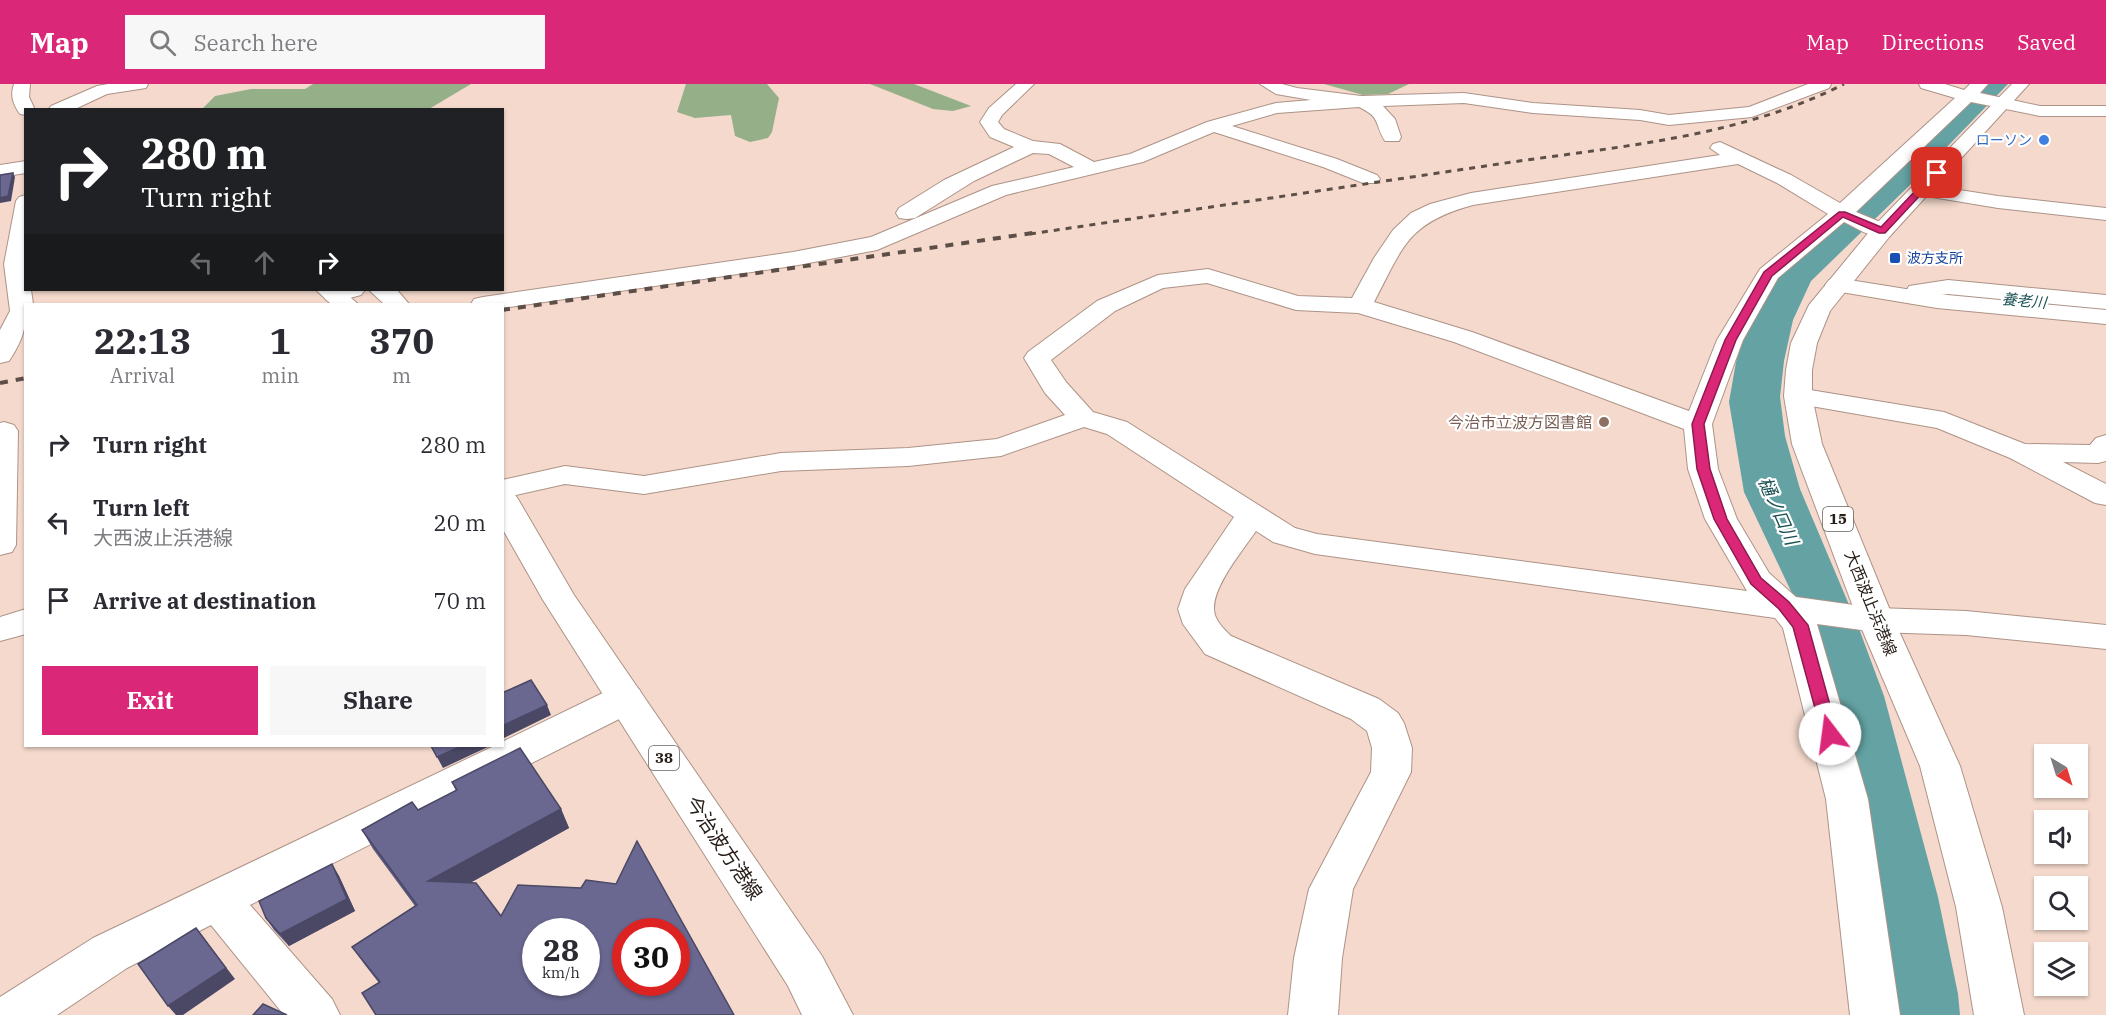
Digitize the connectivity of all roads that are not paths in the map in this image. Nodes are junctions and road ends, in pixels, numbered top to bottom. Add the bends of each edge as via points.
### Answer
1 (22, 84) edge
2 (140, 84) edge
3 (1026, 84) edge
4 (1268, 84) edge
5 (1823, 84) edge
6 (1928, 84) edge
7 (1993, 92) edge
8 (1365, 101) junction
9 (24, 108) edge
10 (62, 108) edge
11 (2106, 111) edge
12 (1669, 120) junction
13 (1213, 126) junction
14 (1392, 136) dead end
15 (1030, 147) junction
16 (1741, 158) junction
17 (24, 167) edge
18 (1091, 168) junction
19 (0, 171) edge
20 (1370, 179) dead end
21 (1921, 190) junction
22 (24, 214) edge
23 (2106, 214) edge
24 (1846, 215) junction
25 (1877, 229) junction
26 (850, 248) junction
27 (1837, 285) junction
28 (383, 291) edge
29 (1915, 297) junction
30 (2106, 302) edge
31 (396, 303) edge
32 (490, 303) edge
33 (1360, 306) junction
34 (2106, 317) edge
35 (0, 355) edge
36 (1798, 396) junction
37 (1083, 418) junction
38 (1698, 424) junction
39 (10, 429) edge
40 (2106, 444) edge
41 (2020, 452) junction
42 (504, 489) edge
43 (2106, 496) edge
44 (504, 502) edge
45 (1251, 515) junction
46 (0, 545) edge
47 (1791, 607) junction
48 (1866, 618) junction
49 (24, 622) edge
50 (0, 629) edge
51 (2106, 637) edge
52 (625, 699) junction
53 (217, 900) junction
54 (15, 1015) edge
55 (315, 1015) edge
56 (828, 1015) edge
57 (1313, 1015) edge
58 (1875, 1015) edge
59 (1999, 1015) edge

1 - 9 street via 19,90
2 - 10 street via 103,90
3 - 15 street via 989,122 997,133
4 - 8 street via 1293,93
5 - 12 street via 1752,112
6 - 7 street
7 - 11 street via 2040,111
7 - 21 street, 大西波止浜港線 / 15
7 - 24 street
8 - 12 street via 1464,98
8 - 13 street via 1276,108
8 - 14 street via 1386,118
12 - 16 street
13 - 18 street via 1136,158
13 - 20 street
15 - 18 street via 1053,148
15 - 26 street via 950,185 894,224
16 - 24 street
16 - 33 street via 1471,199 1436,209 1401,232
17 - 19 street
18 - 26 street via 999,190 877,243
21 - 23 street
21 - 25 street, 大西波止浜港線 / 15
22 - 35 street via 16,264 22,311
24 - 25 street
24 - 38 street via 1768,274 1730,340
25 - 27 street, 大西波止浜港線 / 15
26 - 32 street
27 - 29 street
27 - 36 street, 大西波止浜港線 / 15 via 1818,310 1804,343
28 - 31 street
29 - 30 street via 1917,291 1948,287
29 - 34 street
33 - 37 street via 1296,303 1208,276 1158,282 1106,306 1037,358 1055,387
33 - 38 street via 1463,337
36 - 41 street via 1944,421
36 - 48 street, 大西波止浜港線 / 15 via 1807,444
37 - 42 street via 1001,447 908,457 781,462 644,485 565,475
37 - 45 street via 1117,428
38 - 47 street via 1703,469 1721,519 1756,580
39 - 46 street
40 - 41 street via 2098,454
41 - 43 street
44 - 52 street, 今治波方港線 / 38 via 560,600
45 - 47 street via 1284,536 1315,544
45 - 57 street via 1201,590 1196,609 1204,630 1218,645 1365,708 1384,723 1392,748 1391,772 1331,889 1318,958
47 - 48 street
47 - 58 street via 1800,625 1847,799
48 - 51 street
48 - 59 street, 大西波止浜港線 / 15 via 1940,765 1979,908
49 - 50 street
52 - 53 street
52 - 56 street, 今治波方港線 / 38 via 805,971
53 - 54 street via 110,953
53 - 55 street

